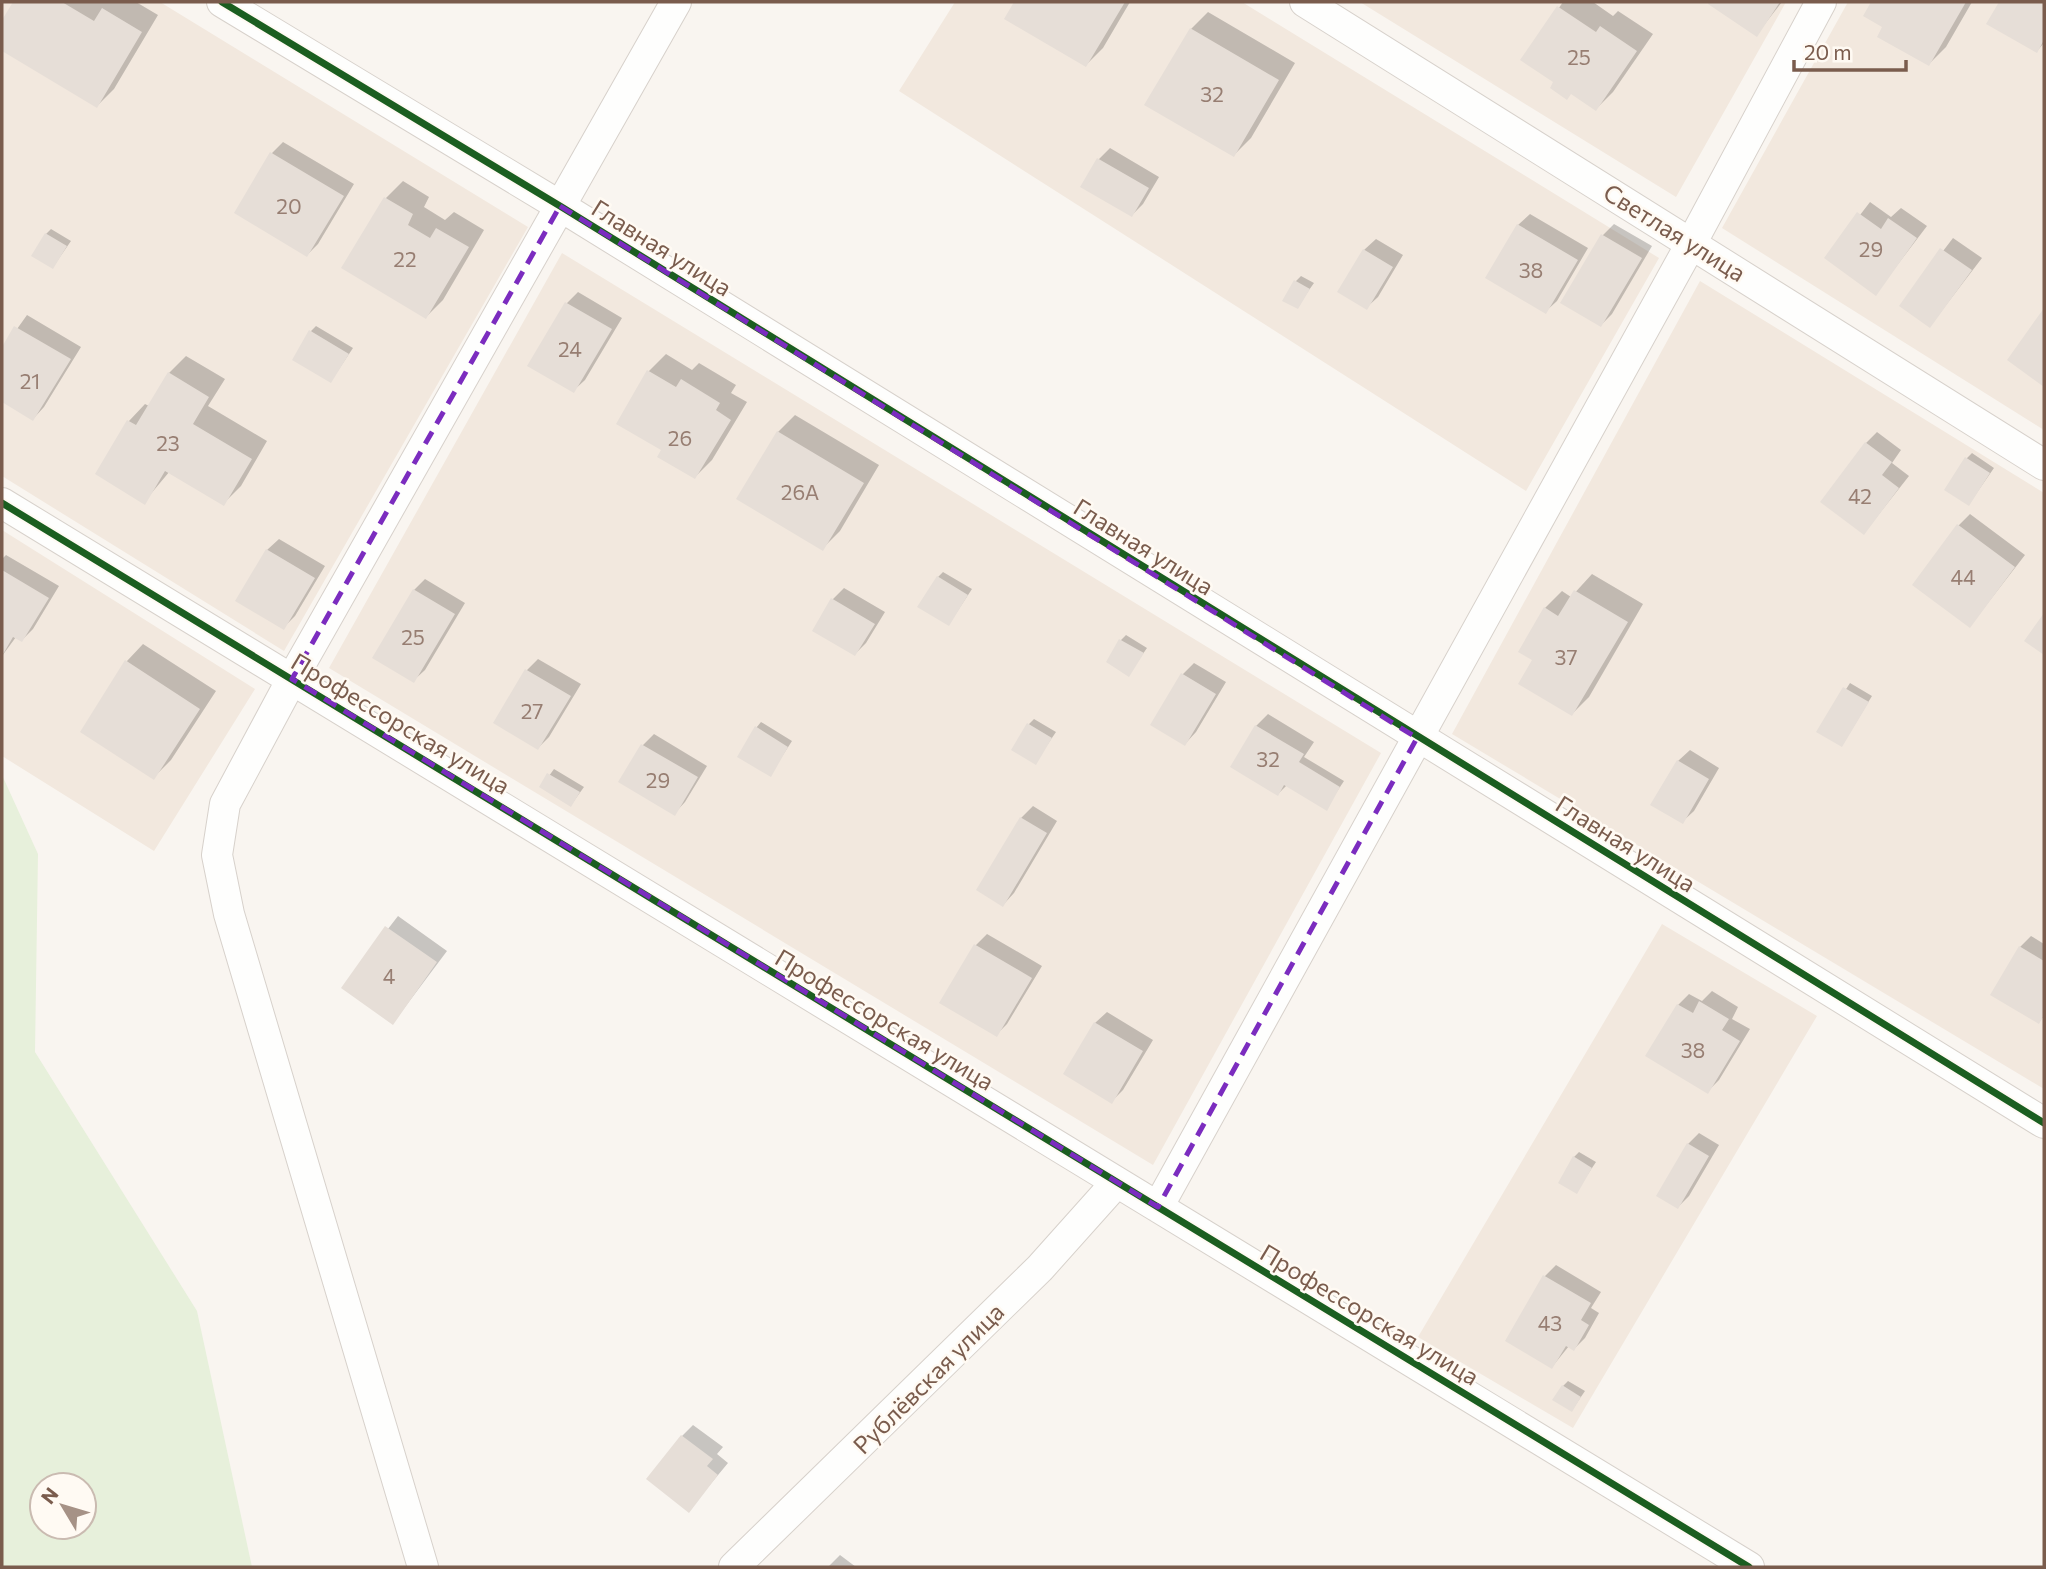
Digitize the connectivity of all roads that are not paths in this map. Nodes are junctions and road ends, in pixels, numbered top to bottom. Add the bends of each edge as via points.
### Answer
1 (222, 2) edge
2 (676, 2) edge
3 (1305, 2) edge
4 (1821, 2) edge
5 (560, 206) junction
6 (1692, 242) junction
7 (2044, 465) edge
8 (2, 503) edge
9 (292, 678) junction
10 (1417, 738) junction
11 (2044, 1123) edge
12 (1116, 1183) junction
13 (1158, 1207) junction
14 (423, 1567) edge
15 (734, 1567) edge
16 (1749, 1567) edge

1 - 5 street, Главная улица
2 - 5 street
3 - 6 street, Светлая улица
4 - 6 street
5 - 9 street
5 - 10 street, Главная улица
6 - 7 street, Светлая улица
6 - 10 street
8 - 9 street, Профессорская улица
9 - 12 street, Профессорская улица
9 - 14 street via 225,804 217,855 229,914
10 - 11 street, Главная улица
10 - 13 street
12 - 13 street, Профессорская улица
12 - 15 street, Рублёвская улица via 1040,1268
13 - 16 street, Профессорская улица

